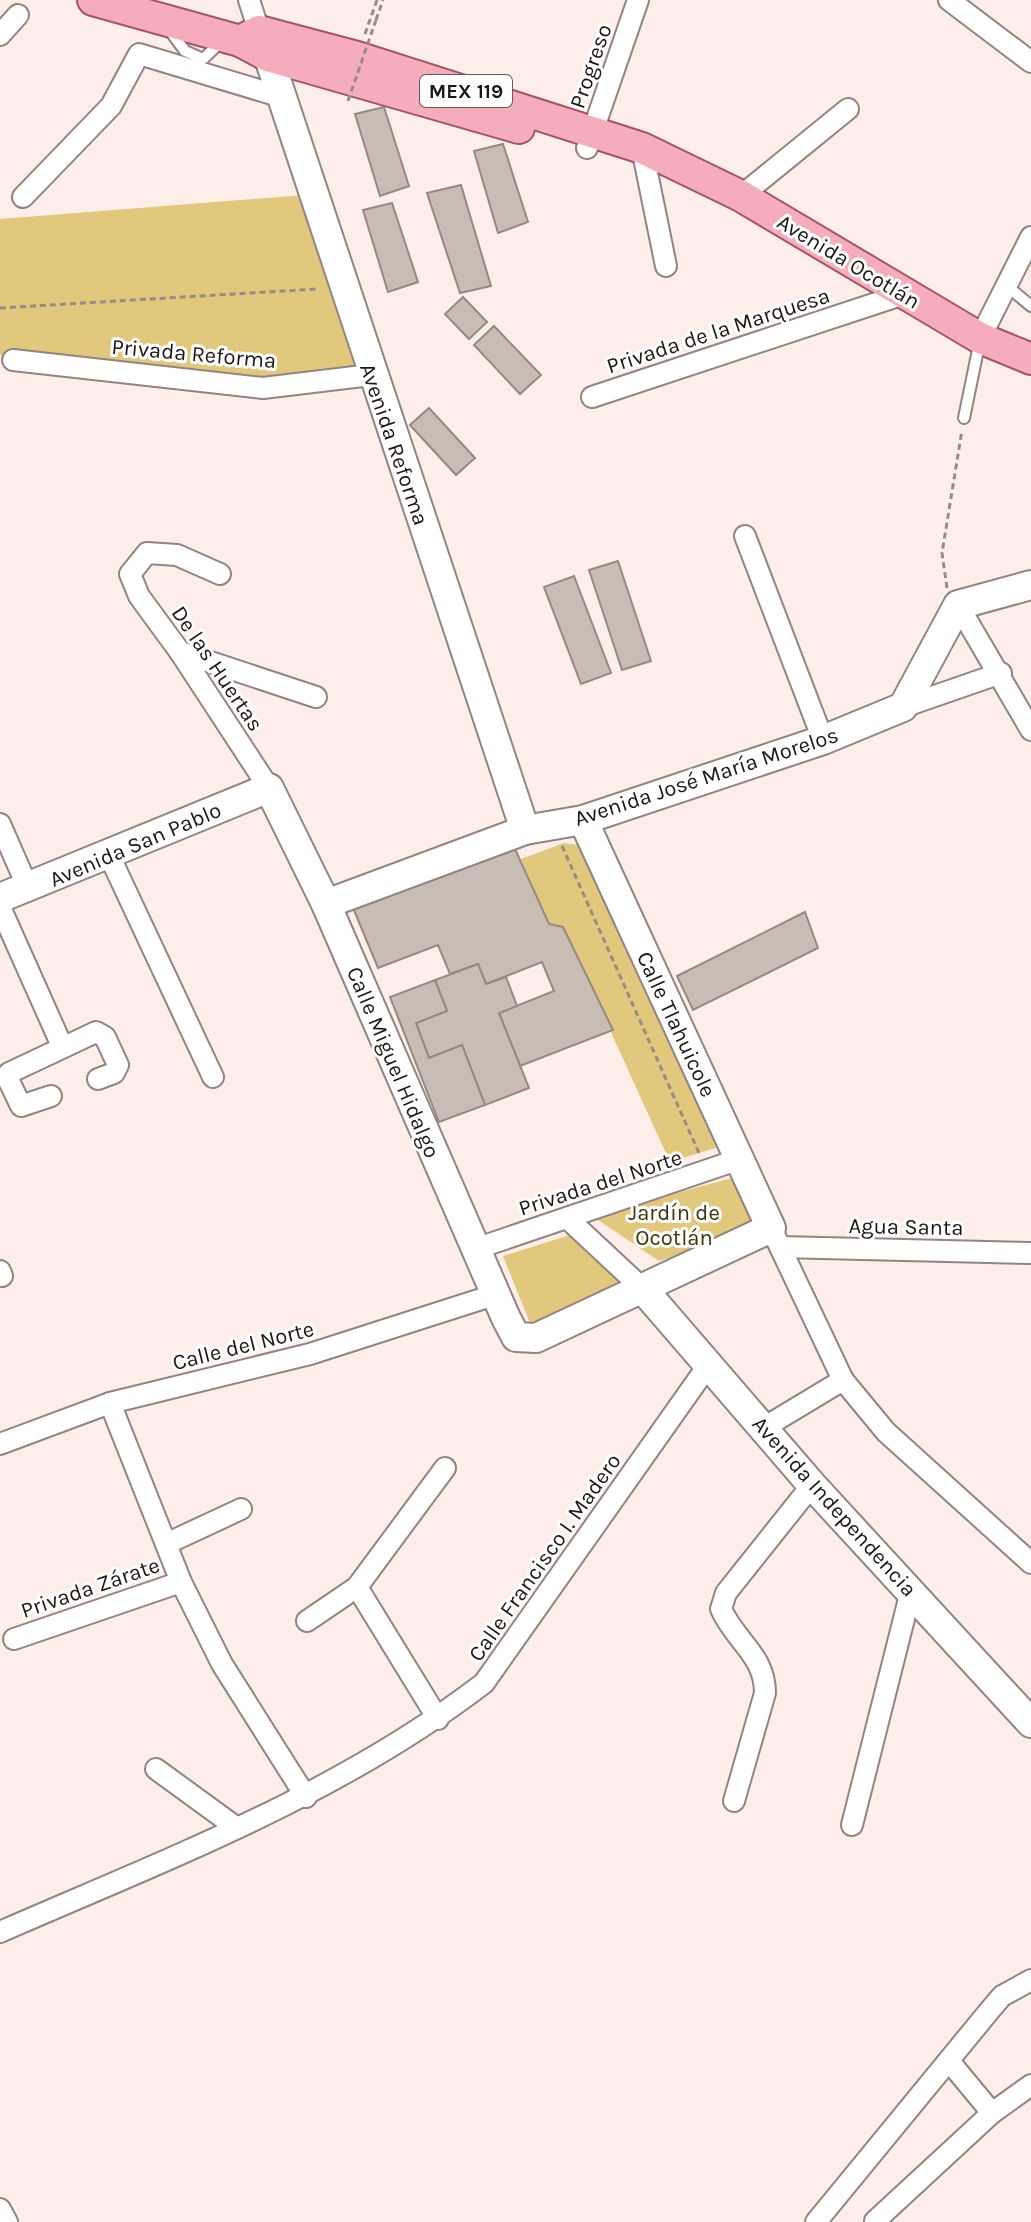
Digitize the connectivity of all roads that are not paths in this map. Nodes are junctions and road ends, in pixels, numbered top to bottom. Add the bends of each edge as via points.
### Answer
1 (93, 0) edge
2 (249, 0) edge
3 (638, 0) edge
4 (949, 0) edge
5 (18, 15) dead end
6 (0, 35) edge
7 (248, 42) junction
8 (1031, 62) edge
9 (282, 97) junction
10 (848, 109) dead end
11 (590, 139) junction
12 (651, 159) junction
13 (741, 196) junction
14 (23, 197) dead end
15 (1031, 237) edge
16 (666, 266) dead end
17 (1008, 287) junction
18 (904, 294) junction
19 (1030, 300) edge
20 (980, 338) junction
21 (1031, 359) edge
22 (13, 360) dead end
23 (371, 375) junction
24 (592, 397) dead end
25 (964, 418) road end
26 (745, 536) dead end
27 (220, 574) dead end
28 (1031, 585) edge
29 (958, 605) junction
30 (180, 652) junction
31 (1001, 673) junction
32 (316, 697) dead end
33 (903, 707) junction
34 (1031, 730) edge
35 (823, 740) junction
36 (269, 788) junction
37 (583, 820) junction
38 (0, 824) edge
39 (539, 827) junction
40 (109, 855) junction
41 (28, 888) junction
42 (0, 898) edge
43 (326, 904) junction
44 (0, 907) edge
45 (62, 1046) junction
46 (213, 1077) dead end
47 (98, 1079) dead end
48 (51, 1096) dead end
49 (740, 1159) junction
50 (568, 1219) junction
51 (776, 1237) junction
52 (475, 1249) junction
53 (1031, 1253) edge
54 (642, 1288) junction
55 (497, 1294) junction
56 (709, 1364) junction
57 (843, 1380) junction
58 (110, 1403) junction
59 (765, 1427) junction
60 (0, 1444) edge
61 (445, 1468) dead end
62 (812, 1485) junction
63 (241, 1509) dead end
64 (166, 1544) junction
65 (1031, 1563) edge
66 (181, 1582) junction
67 (357, 1587) junction
68 (911, 1591) junction
69 (307, 1621) dead end
70 (14, 1639) dead end
71 (438, 1719) junction
72 (1031, 1723) edge
73 (156, 1769) dead end
74 (306, 1797) junction
75 (734, 1801) dead end
76 (852, 1825) dead end
77 (237, 1828) junction
78 (0, 1932) edge
79 (1031, 1980) edge
80 (949, 2061) junction
81 (1031, 2085) edge
82 (992, 2113) junction
83 (0, 2209) edge
84 (875, 2221) edge
85 (7, 2222) edge
86 (816, 2222) edge

1 - 7 main road, Avenida Ocotlán / MEX 119
2 - 7 street
3 - 11 street, Progreso
4 - 8 street
5 - 6 street
7 - 9 street, Avenida Reforma
7 - 11 main road, Avenida Ocotlán / MEX 119 via 357,57
9 - 14 street via 139,54 111,106
9 - 23 street, Avenida Reforma
10 - 13 street
11 - 12 main road, Avenida Ocotlán / MEX 119
12 - 13 main road, Avenida Ocotlán / MEX 119
12 - 16 street
13 - 18 main road, Avenida Ocotlán / MEX 119
15 - 17 street
17 - 19 lane
17 - 20 street
18 - 20 main road, Avenida Ocotlán / MEX 119
18 - 24 street, Privada de la Marquesa
20 - 21 main road, Avenida Ocotlán / MEX 119
20 - 25 lane
22 - 23 street, Privada Reforma via 263,388
23 - 39 street, Avenida Reforma
26 - 35 street
27 - 30 street, De las Huertas via 177,555 147,553 130,574 139,596
28 - 29 street
29 - 31 street
29 - 33 street
30 - 32 street
30 - 36 street, De las Huertas
31 - 33 street
31 - 34 street
33 - 35 street, Avenida José María Morelos
35 - 37 street, Avenida José María Morelos
36 - 40 street, Avenida San Pablo
36 - 43 street, Calle Miguel Hidalgo
37 - 39 street, Avenida José María Morelos
37 - 49 street, Calle Tlahuicole
38 - 41 street
39 - 43 street, Avenida José María Morelos
40 - 41 street, Avenida San Pablo
40 - 46 street
41 - 42 street, Avenida San Pablo
43 - 52 street, Calle Miguel Hidalgo
44 - 45 street
45 - 47 street via 101,1033 118,1069
45 - 48 street via 9,1073 21,1106
49 - 50 street, Privada del Norte
49 - 51 street, Calle Tlahuicole
50 - 52 street, Privada del Norte
50 - 54 street
51 - 53 street, Agua Santa
51 - 54 street
51 - 57 street
52 - 55 street, Calle Miguel Hidalgo
54 - 55 street, Calle Miguel Hidalgo via 536,1338 516,1337
54 - 56 street, Avenida Independencia
55 - 58 street, Calle del Norte via 310,1354
56 - 59 street, Avenida Independencia
56 - 71 street, Calle Francisco I. Madero via 484,1683
57 - 59 street
57 - 65 street via 886,1432
58 - 60 street, Calle del Norte
58 - 64 street
59 - 62 street, Avenida Independencia
61 - 67 street
62 - 68 street, Avenida Independencia
62 - 75 street via 726,1593 721,1609 765,1675 765,1693
63 - 64 street
64 - 66 street
66 - 70 street, Privada Zárate
66 - 74 street via 222,1664
67 - 69 street
67 - 71 street
68 - 72 street, Avenida Independencia
68 - 76 street
71 - 74 street, Calle Francisco I. Madero
73 - 77 street
74 - 77 street, Calle Francisco I. Madero
77 - 78 street, Calle Francisco I. Madero
79 - 80 street via 1002,1996
80 - 82 street
80 - 86 street
81 - 82 street
82 - 84 street
83 - 85 street

